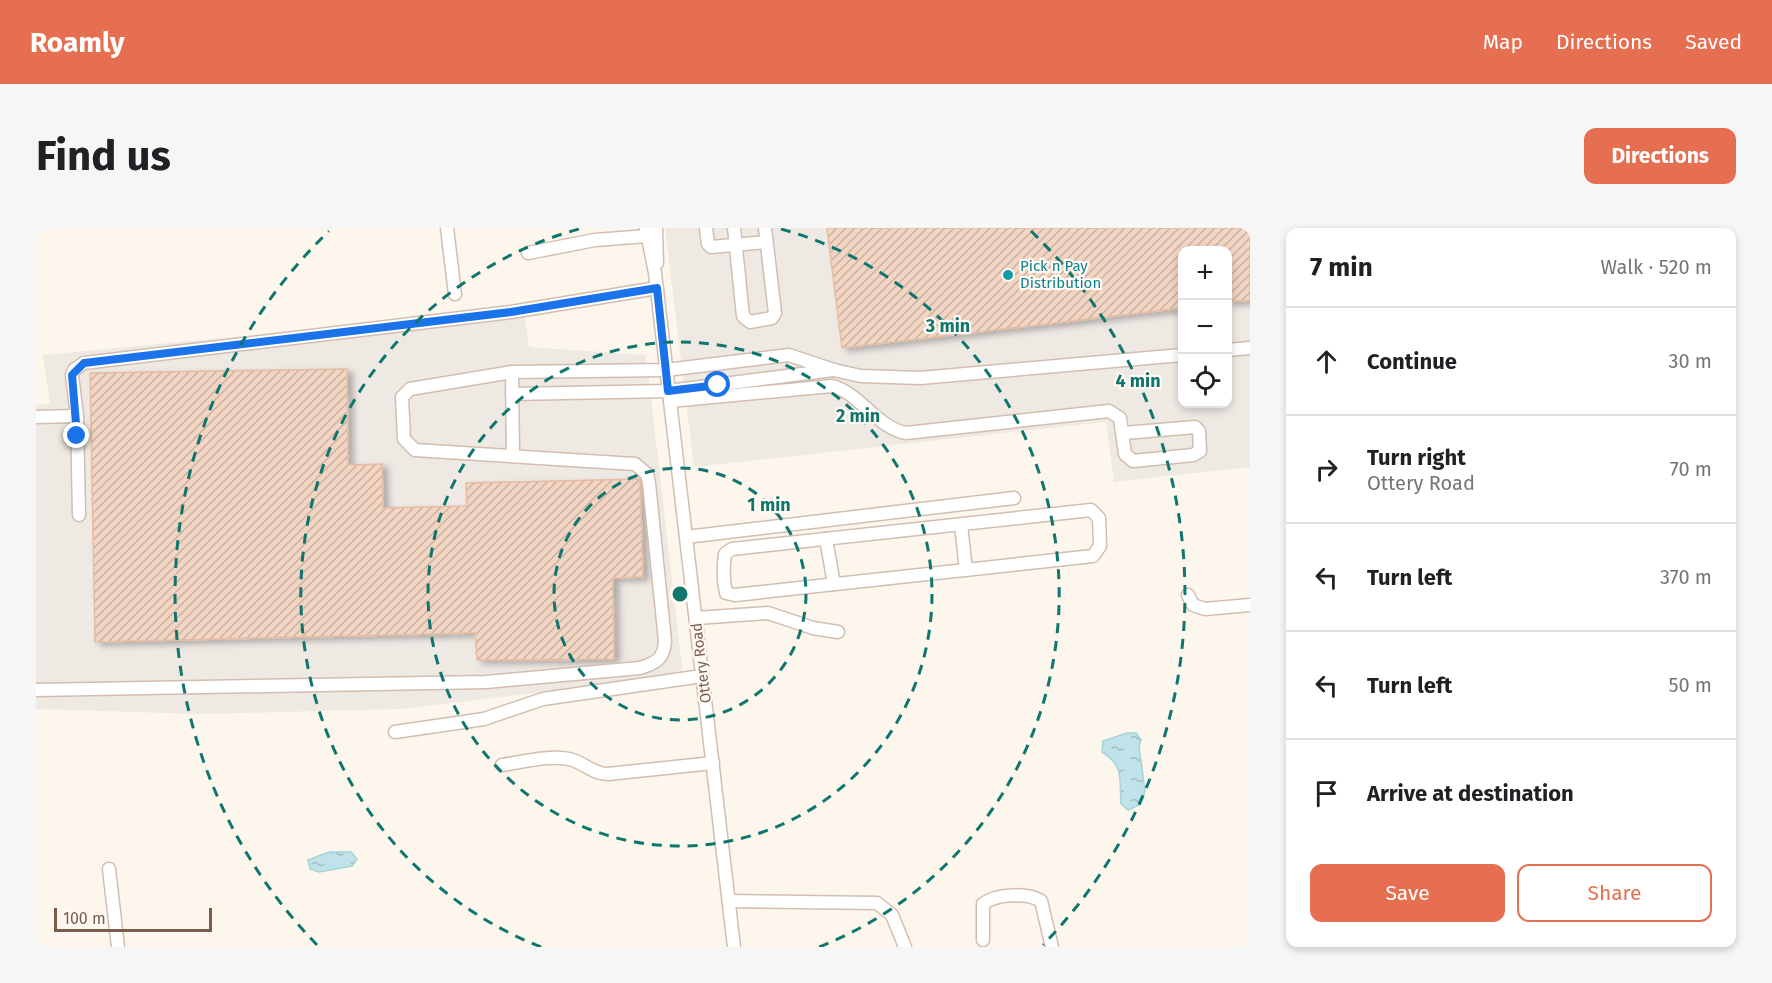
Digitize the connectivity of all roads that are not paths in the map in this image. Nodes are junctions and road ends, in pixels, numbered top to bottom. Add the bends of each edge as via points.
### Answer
1 (447, 228) edge
2 (706, 228) edge
3 (734, 228) edge
4 (765, 228) edge
5 (650, 231) edge
6 (766, 242) junction
7 (736, 245) junction
8 (528, 253) dead end
9 (657, 288) junction
10 (454, 294) dead end
11 (1250, 348) edge
12 (1232, 350) edge
13 (1178, 355) edge
14 (834, 370) junction
15 (512, 372) junction
16 (666, 373) junction
17 (512, 394) junction
18 (669, 396) junction
19 (77, 416) junction
20 (36, 417) edge
21 (1124, 433) junction
22 (513, 455) junction
23 (1014, 498) dead end
24 (79, 515) dead end
25 (961, 525) junction
26 (746, 530) junction
27 (686, 537) junction
28 (826, 539) junction
29 (760, 546) junction
30 (966, 570) junction
31 (834, 584) junction
32 (1188, 596) dead end
33 (1250, 605) edge
34 (696, 618) junction
35 (838, 632) dead end
36 (702, 676) junction
37 (36, 690) edge
38 (395, 732) dead end
39 (713, 763) junction
40 (502, 765) dead end
41 (108, 869) dead end
42 (729, 901) junction
43 (983, 940) dead end
44 (118, 947) edge
45 (734, 947) edge
46 (905, 947) edge
47 (1052, 947) edge

1 - 10 street
2 - 7 street via 711,247
3 - 7 street
4 - 6 street
5 - 8 street
5 - 9 street, Ottery Road via 658,253
6 - 7 street
6 - 7 street via 775,314 750,322 743,316
9 - 16 street, Ottery Road
9 - 19 street via 511,312 84,363 72,375
11 - 12 street
13 - 14 street via 920,378 890,379
14 - 16 street via 793,362
14 - 18 street
15 - 16 street
15 - 17 street
15 - 22 street via 410,389 401,403 404,439 415,450
16 - 18 street, Ottery Road
17 - 18 street
17 - 22 street
18 - 21 street via 832,386 900,432 1109,411 1120,418
18 - 27 street, Ottery Road
19 - 20 street
19 - 24 street
21 - 21 street via 1125,454 1133,461 1200,451 1199,431 1195,427
22 - 37 street via 636,464 647,474 665,641 661,658 654,663 640,668 486,682
23 - 26 street
25 - 28 street
25 - 30 street
25 - 30 street via 1091,510 1099,518 1100,546 1093,556
26 - 27 street
26 - 29 street
27 - 34 street, Ottery Road
28 - 29 street
28 - 31 street
29 - 31 street via 732,549 725,554 726,593
30 - 31 street
32 - 33 street via 1193,605 1204,609
34 - 35 street via 768,613
34 - 36 street, Ottery Road
36 - 38 street via 543,699 493,717
36 - 39 street, Ottery Road
39 - 40 street via 608,774 557,758
39 - 42 street, Ottery Road
41 - 44 street
42 - 45 street, Ottery Road
42 - 46 street via 877,903 892,915
43 - 47 street via 983,904 1026,896 1041,901

